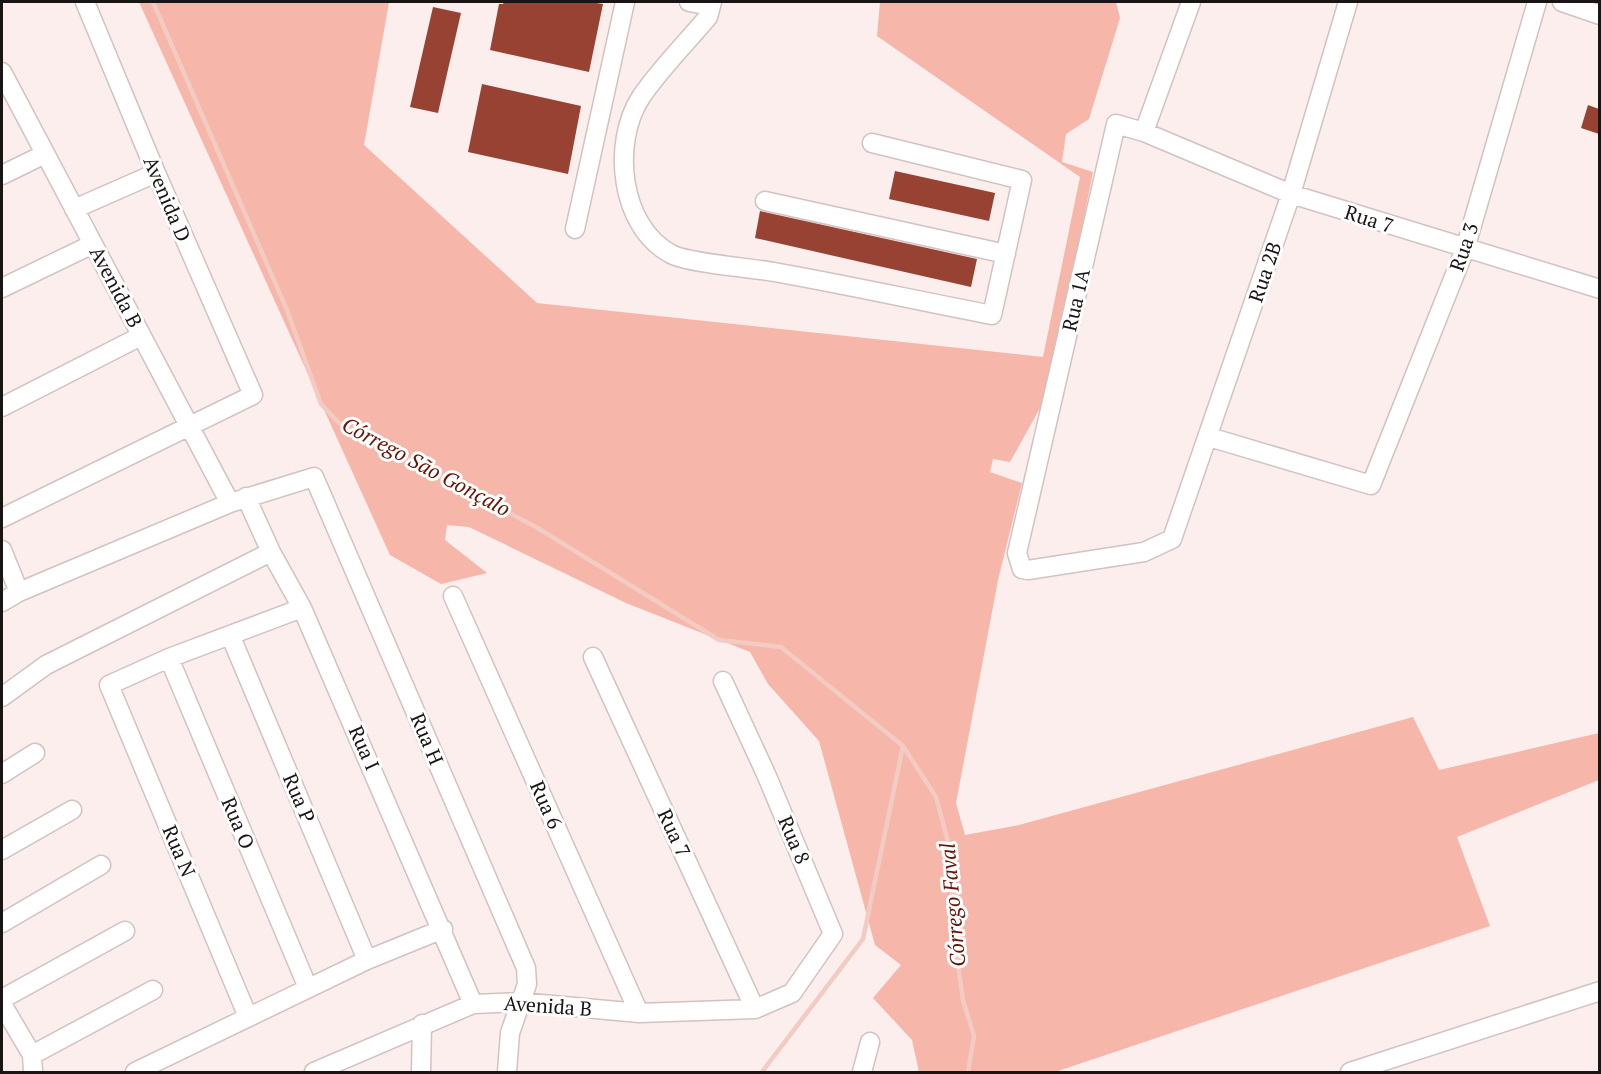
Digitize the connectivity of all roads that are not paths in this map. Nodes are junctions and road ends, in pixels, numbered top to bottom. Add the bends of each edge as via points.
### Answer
1 (85, 2) edge
2 (626, 2) edge
3 (689, 2) edge
4 (1191, 2) edge
5 (1347, 2) edge
6 (1537, 2) edge
7 (1562, 2) edge
8 (712, 4) edge
9 (1599, 15) edge
10 (2, 72) edge
11 (1116, 124) joint
12 (1144, 132) junction
13 (872, 143) dead end
14 (45, 154) junction
15 (156, 173) junction
16 (2, 175) edge
17 (1291, 194) junction
18 (765, 201) dead end
19 (74, 209) junction
20 (575, 229) dead end
21 (93, 244) junction
22 (1465, 249) junction
23 (1006, 254) junction
24 (2, 288) edge
25 (1599, 289) edge
26 (141, 336) junction
27 (2, 407) edge
28 (189, 427) junction
29 (1209, 437) junction
30 (238, 500) junction
31 (2, 518) edge
32 (2, 550) edge
33 (271, 552) junction
34 (1022, 569) joint
35 (20, 592) junction
36 (453, 596) dead end
37 (2, 602) edge
38 (302, 608) junction
39 (231, 637) junction
40 (593, 657) dead end
41 (169, 658) junction
42 (723, 681) dead end
43 (2, 698) edge
44 (35, 753) dead end
45 (2, 774) edge
46 (72, 810) dead end
47 (2, 850) edge
48 (101, 865) dead end
49 (2, 923) edge
50 (442, 929) junction
51 (125, 931) dead end
52 (367, 960) junction
53 (308, 988) junction
54 (153, 990) dead end
55 (1599, 991) edge
56 (792, 993) joint
57 (520, 1002) junction
58 (473, 1004) junction
59 (2, 1006) edge
60 (755, 1009) junction
61 (639, 1013) junction
62 (248, 1017) junction
63 (422, 1024) junction
64 (870, 1042) dead end
65 (32, 1064) edge
66 (135, 1072) edge
67 (314, 1072) edge
68 (421, 1072) edge
69 (507, 1072) edge
70 (862, 1072) edge
71 (1350, 1072) edge

1 - 15 street, Avenida D
2 - 20 street
3 - 8 street
4 - 12 street
5 - 17 street, Rua 2B
6 - 22 street, Rua 3
7 - 9 street
8 - 23 street via 708,17 640,98 627,130 622,158 631,200 642,228 657,246 674,256 992,315
10 - 14 street, Avenida B
11 - 12 street, Rua 7
11 - 34 street, Rua 1A via 1017,553
12 - 17 street, Rua 7
13 - 23 street via 1022,180
14 - 16 street
14 - 19 street, Avenida B
15 - 19 street
15 - 28 street, Avenida D via 253,395
17 - 22 street, Rua 7
17 - 29 street, Rua 2B
18 - 23 street
19 - 21 street, Avenida B
21 - 24 street
21 - 26 street, Avenida B
22 - 25 street, Rua 7
22 - 29 street, Rua 3 via 1371,485
26 - 27 street
26 - 28 street, Avenida B
28 - 30 street, Avenida B
28 - 31 street
29 - 34 street, Rua 2B via 1172,539 1144,552
30 - 33 street, Rua I
30 - 35 street
30 - 57 street, Rua H via 314,477 526,968 527,984
32 - 35 street
33 - 38 street, Rua I
33 - 43 street via 46,665
35 - 37 street
36 - 61 street, Rua 6
38 - 39 street
38 - 50 street, Rua I
39 - 41 street
39 - 52 street, Rua P
40 - 60 street, Rua 7
41 - 53 street, Rua O
41 - 62 street, Rua N via 109,685
42 - 56 street, Rua 8 via 833,934
44 - 45 street
46 - 47 street
48 - 49 street
50 - 52 street
50 - 58 street, Rua I
51 - 59 street
52 - 53 street
53 - 62 street
54 - 65 street
55 - 71 street
56 - 60 street, Avenida B
57 - 58 street, Avenida B
57 - 61 street, Avenida B
57 - 69 street, Rua H via 510,1033
58 - 63 street, Avenida B
59 - 65 street
60 - 61 street, Avenida B
62 - 66 street
63 - 67 street, Avenida B
63 - 68 street
64 - 70 street

